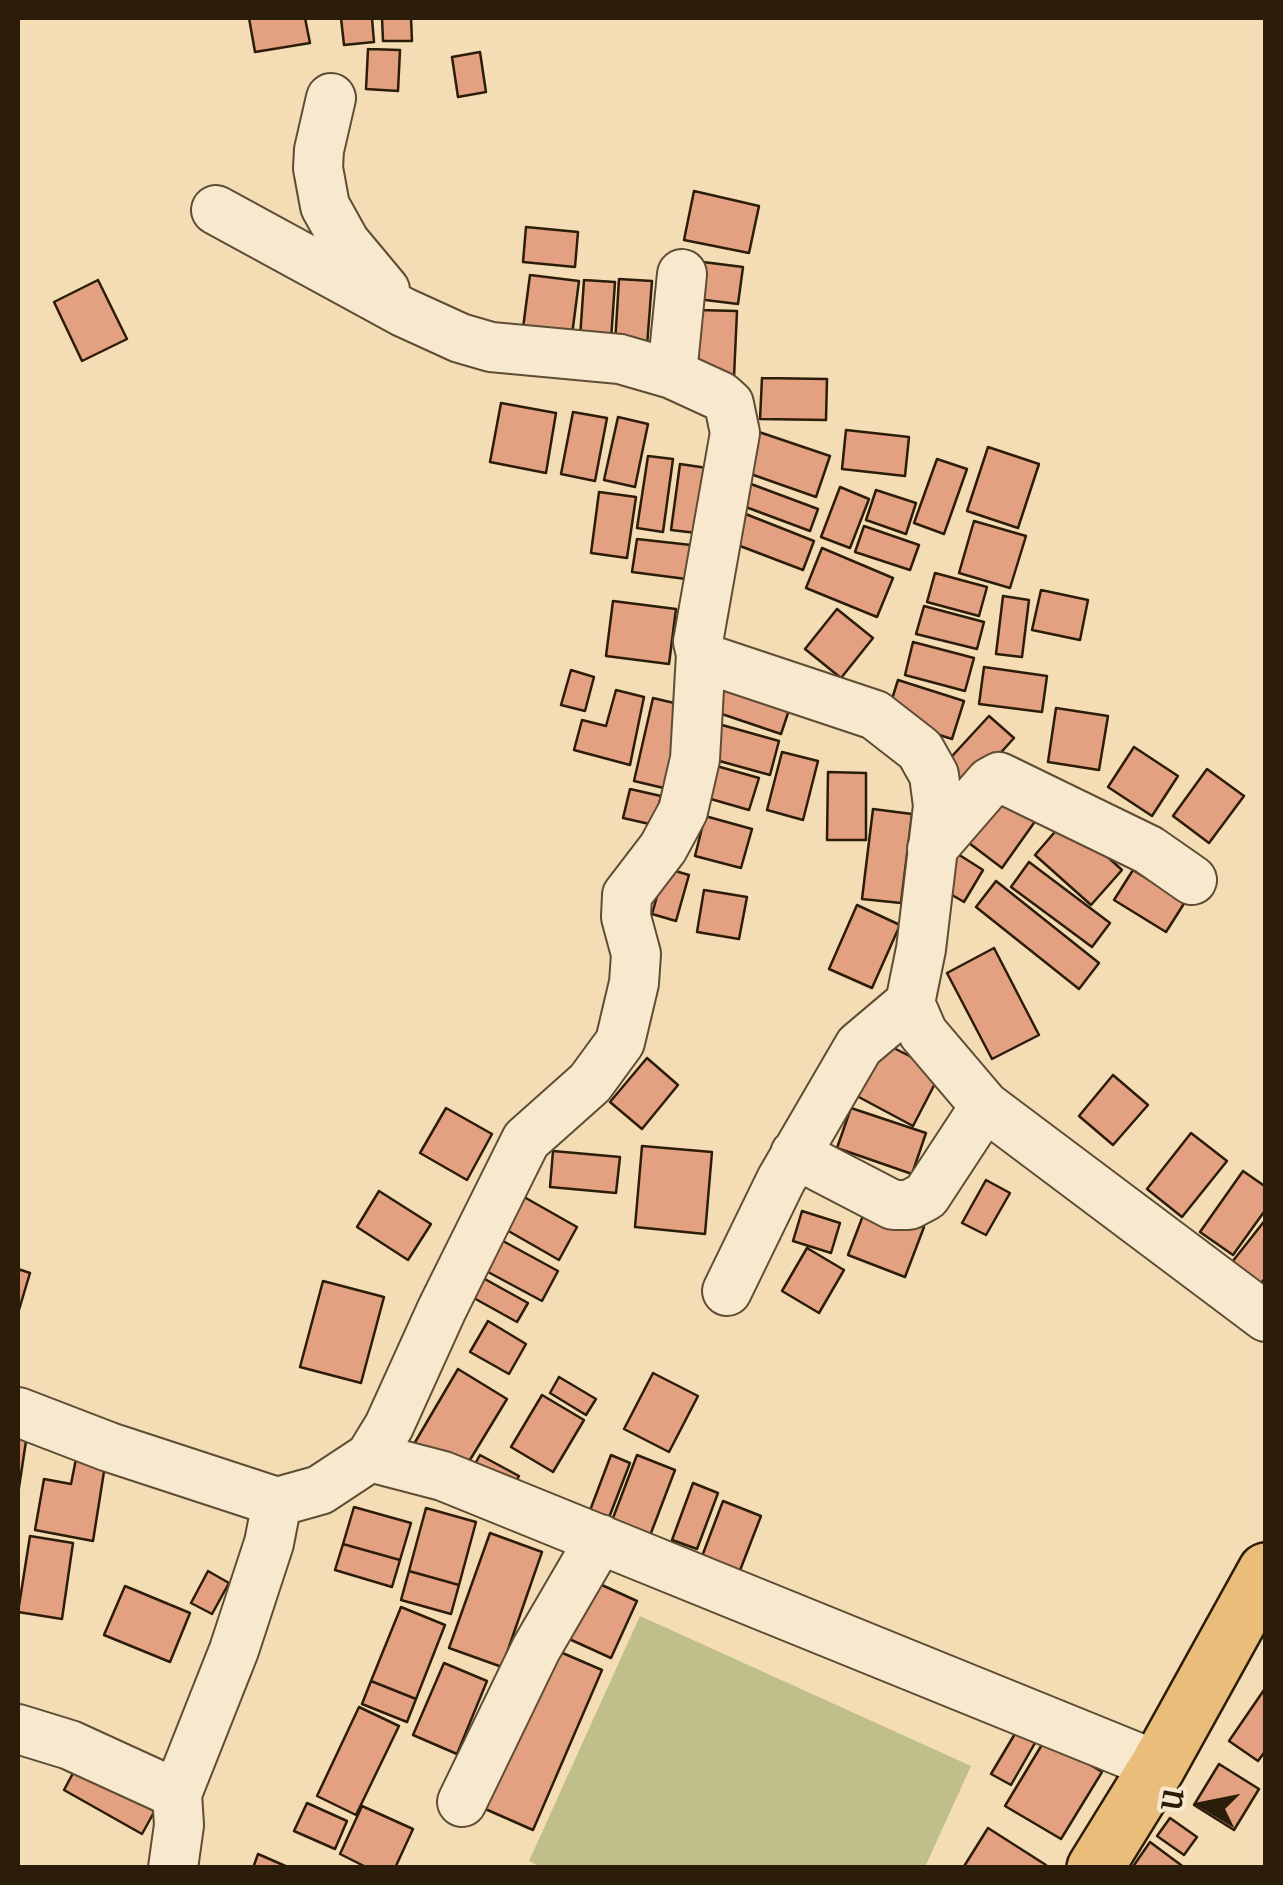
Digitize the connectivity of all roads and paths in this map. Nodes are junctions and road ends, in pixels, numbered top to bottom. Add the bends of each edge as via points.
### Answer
1 (331, 98) dead end
2 (216, 210) dead end
3 (682, 274) dead end
4 (403, 312) junction
5 (672, 374) junction
6 (700, 654) junction
7 (932, 849) junction
8 (1192, 880) dead end
9 (910, 1003) junction
10 (985, 1106) junction
11 (796, 1154) junction
12 (726, 1292) dead end
13 (1266, 1317) edge
14 (18, 1412) edge
15 (370, 1457) junction
16 (277, 1502) junction
17 (600, 1539) junction
18 (1261, 1592) edge
19 (18, 1729) edge
20 (1158, 1766) junction
21 (177, 1794) junction
22 (462, 1802) dead end
23 (172, 1868) edge
24 (1095, 1868) edge

1 - 4 street via 319,150 325,206 345,242
2 - 4 street
3 - 5 street
4 - 5 street via 491,347 620,360
5 - 6 street via 720,396 734,416
6 - 7 street via 892,726 920,750 934,775
6 - 15 street via 695,758 683,811 626,895 636,954 620,1042 590,1083 526,1140
7 - 8 street via 999,777 1149,850
7 - 9 street
9 - 10 street via 923,1032
9 - 11 street via 859,1046
10 - 11 street via 926,1196 909,1205 893,1205
10 - 13 street
11 - 12 street
14 - 16 street
15 - 16 street via 320,1490
15 - 17 street via 442,1476
16 - 21 street via 240,1633
17 - 20 street
17 - 22 street via 536,1649
18 - 20 main road
19 - 21 street
20 - 24 main road
21 - 23 street

